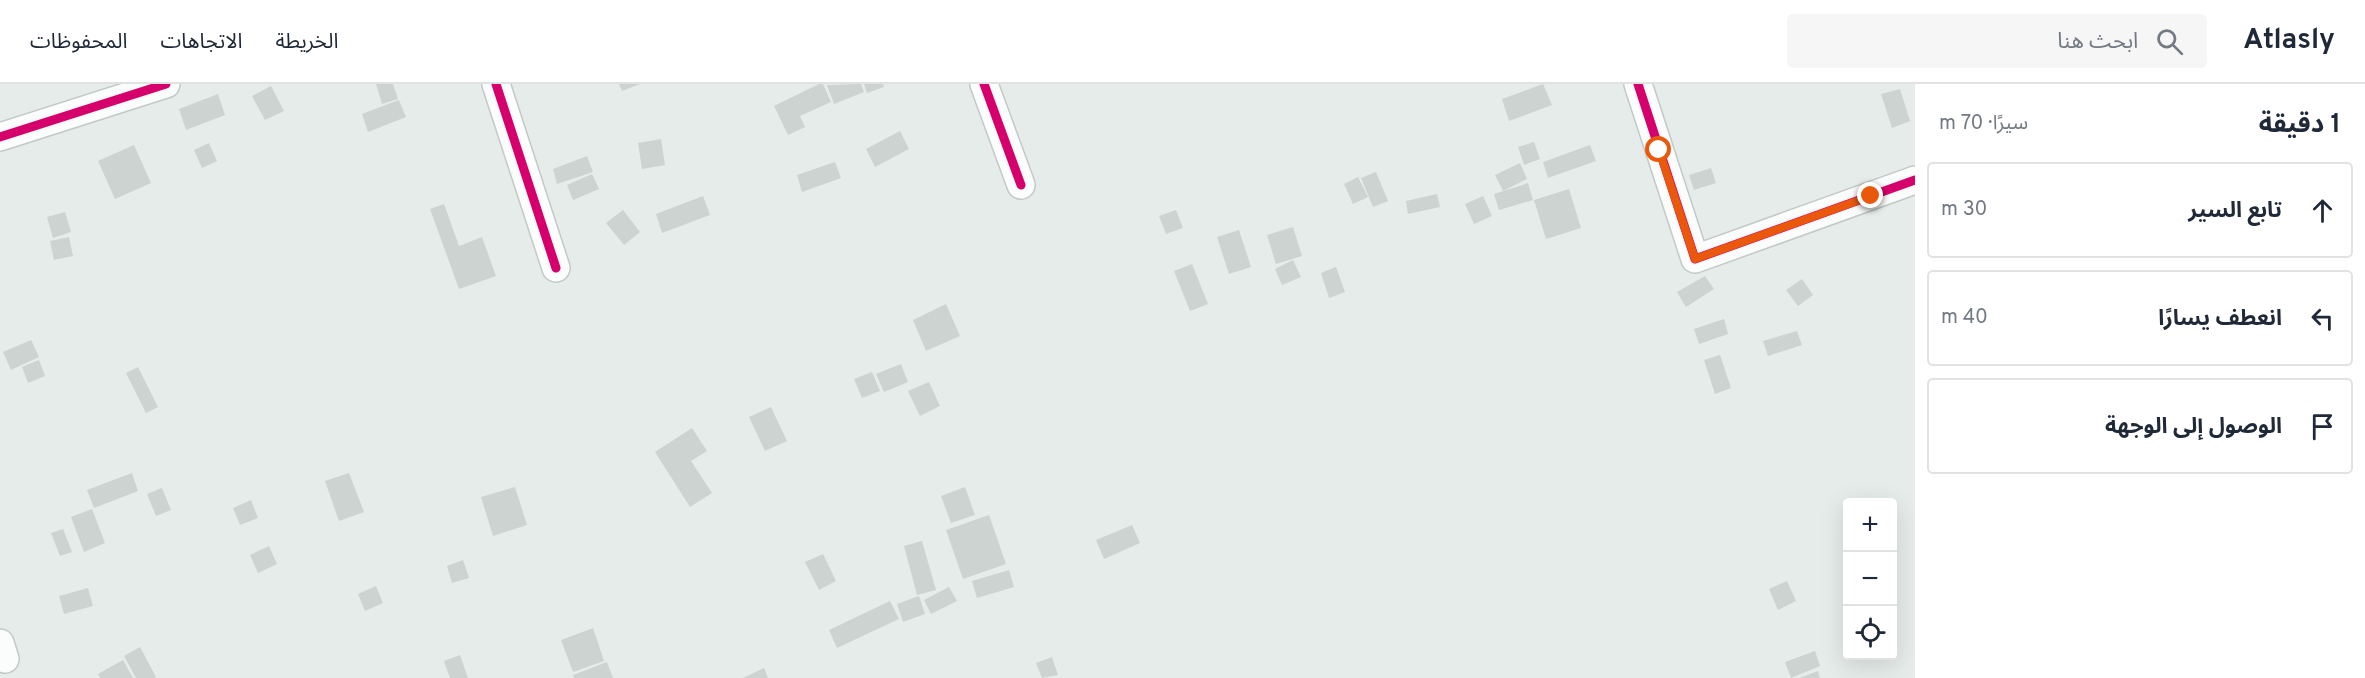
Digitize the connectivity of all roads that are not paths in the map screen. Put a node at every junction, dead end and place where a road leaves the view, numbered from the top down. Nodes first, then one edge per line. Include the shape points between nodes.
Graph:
1 (166, 84) edge
2 (496, 84) edge
3 (984, 84) edge
4 (1638, 84) edge
5 (0, 137) edge
6 (1915, 180) edge
7 (1021, 185) dead end
8 (556, 268) dead end

1 - 5 street
2 - 8 street
3 - 7 street
4 - 6 street via 1695,259

